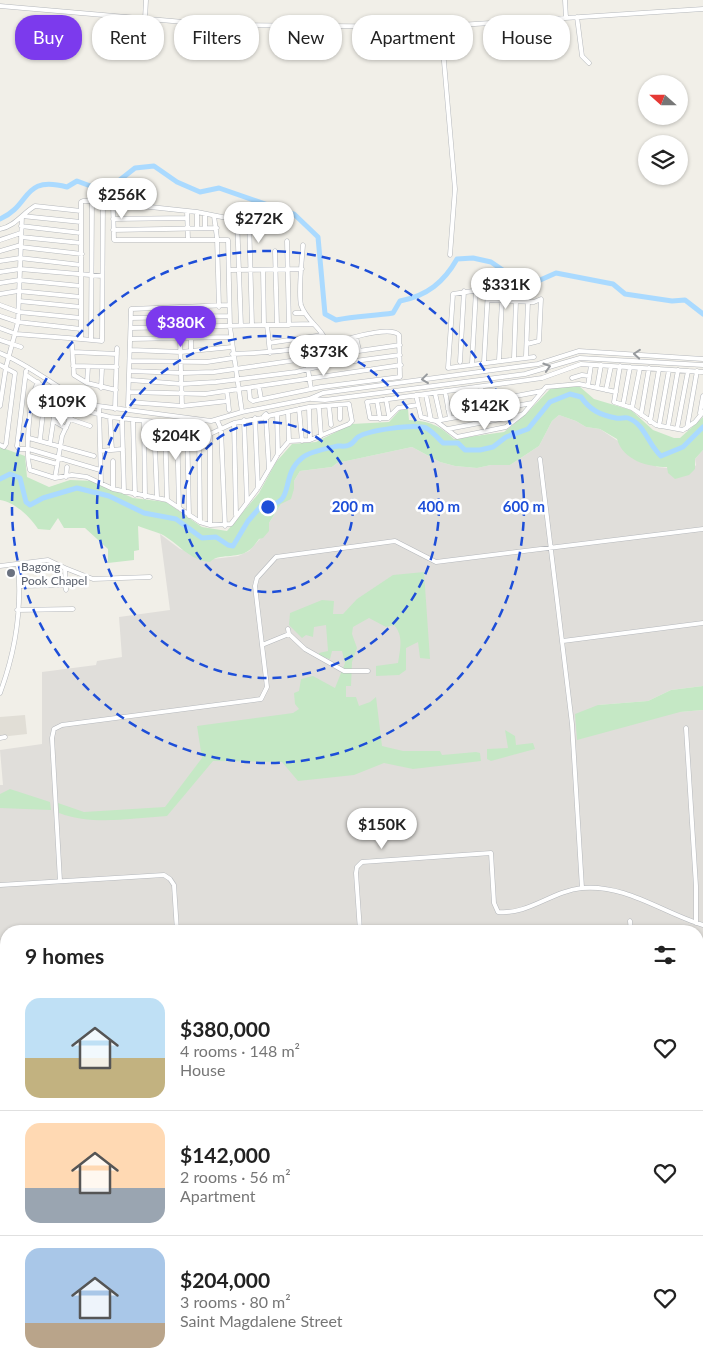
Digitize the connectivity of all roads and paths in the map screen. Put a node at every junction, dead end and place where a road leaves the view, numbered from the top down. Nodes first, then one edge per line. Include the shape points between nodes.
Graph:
1 (146, 0) edge
2 (565, 0) edge
3 (0, 6) edge
4 (703, 9) edge
5 (100, 15) edge
6 (145, 15) edge
7 (566, 15) edge
8 (577, 17) junction
9 (570, 18) edge
10 (164, 21) edge
11 (352, 26) edge
12 (444, 60) edge
13 (589, 63) dead end
14 (92, 201) junction
15 (81, 211) junction
16 (187, 211) junction
17 (197, 212) junction
18 (205, 214) junction
19 (22, 216) junction
20 (214, 216) junction
21 (187, 218) junction
22 (237, 218) junction
23 (113, 219) junction
24 (81, 222) junction
25 (21, 226) junction
26 (197, 228) junction
27 (205, 228) junction
28 (217, 228) junction
29 (0, 229) edge
30 (188, 229) junction
31 (113, 230) junction
32 (81, 233) junction
33 (21, 235) junction
34 (217, 238) junction
35 (188, 239) junction
36 (0, 240) edge
37 (287, 241) dead end
38 (81, 243) junction
39 (303, 245) dead end
40 (21, 246) junction
41 (0, 251) edge
42 (275, 251) dead end
43 (82, 254) junction
44 (450, 255) dead end
45 (20, 258) junction
46 (0, 261) edge
47 (81, 265) junction
48 (20, 269) junction
49 (275, 269) junction
50 (287, 269) junction
51 (302, 269) junction
52 (229, 270) junction
53 (238, 270) junction
54 (251, 270) junction
55 (263, 270) junction
56 (0, 272) edge
57 (81, 275) junction
58 (92, 275) junction
59 (102, 276) junction
60 (19, 280) junction
61 (0, 282) edge
62 (81, 286) junction
63 (476, 290) junction
64 (18, 291) junction
65 (464, 291) junction
66 (0, 294) edge
67 (81, 297) junction
68 (488, 300) junction
69 (502, 300) junction
70 (18, 301) junction
71 (516, 301) junction
72 (528, 301) junction
73 (0, 304) edge
74 (229, 305) junction
75 (219, 307) junction
76 (81, 308) junction
77 (19, 312) junction
78 (294, 313) dead end
79 (305, 313) junction
80 (0, 316) edge
81 (230, 316) junction
82 (81, 318) junction
83 (131, 318) junction
84 (18, 322) junction
85 (314, 324) junction
86 (252, 325) junction
87 (277, 325) junction
88 (289, 325) junction
89 (241, 326) junction
90 (266, 326) junction
91 (230, 327) junction
92 (0, 328) edge
93 (131, 328) junction
94 (81, 329) junction
95 (16, 334) junction
96 (323, 335) junction
97 (230, 337) junction
98 (356, 337) junction
99 (180, 338) junction
100 (191, 338) junction
101 (82, 339) junction
102 (131, 339) junction
103 (0, 340) edge
104 (92, 340) junction
105 (269, 343) junction
106 (12, 344) junction
107 (527, 344) junction
108 (72, 345) dead end
109 (327, 345) junction
110 (400, 345) junction
111 (232, 347) junction
112 (21, 348) dead end
113 (118, 348) dead end
114 (305, 349) junction
115 (131, 350) junction
116 (359, 350) junction
117 (191, 351) junction
118 (72, 352) junction
119 (181, 352) junction
120 (0, 353) edge
121 (270, 353) junction
122 (614, 353) junction
123 (117, 354) junction
124 (400, 355) junction
125 (8, 356) junction
126 (233, 356) junction
127 (526, 356) junction
128 (534, 356) dead end
129 (514, 358) junction
130 (703, 358) edge
131 (307, 359) junction
132 (613, 359) junction
133 (499, 360) junction
134 (130, 361) junction
135 (181, 362) junction
136 (460, 362) dead end
137 (484, 362) junction
138 (472, 363) dead end
139 (703, 364) edge
140 (0, 365) edge
141 (401, 365) junction
142 (591, 365) junction
143 (601, 365) junction
144 (73, 366) junction
145 (612, 366) junction
146 (620, 366) junction
147 (6, 367) junction
148 (88, 367) junction
149 (116, 367) junction
150 (630, 367) junction
151 (102, 368) junction
152 (235, 368) junction
153 (569, 368) junction
154 (640, 368) junction
155 (649, 368) junction
156 (309, 369) junction
157 (500, 369) junction
158 (659, 369) junction
159 (669, 370) junction
160 (678, 370) junction
161 (130, 371) junction
162 (688, 371) junction
163 (697, 371) junction
164 (703, 372) edge
165 (182, 373) junction
166 (2, 375) edge
167 (590, 376) junction
168 (501, 377) junction
169 (542, 378) junction
170 (572, 378) junction
171 (238, 379) junction
172 (310, 379) junction
173 (130, 380) junction
174 (38, 382) junction
175 (87, 383) junction
176 (182, 384) junction
177 (574, 384) junction
178 (1, 386) edge
179 (259, 386) junction
180 (268, 386) junction
181 (481, 386) junction
182 (588, 386) junction
183 (546, 387) junction
184 (101, 388) junction
185 (249, 388) junction
186 (597, 388) junction
187 (238, 389) junction
188 (312, 389) junction
189 (116, 390) junction
190 (606, 390) junction
191 (48, 391) junction
192 (227, 391) junction
193 (446, 391) junction
194 (542, 391) junction
195 (129, 392) junction
196 (616, 392) junction
197 (435, 393) junction
198 (182, 395) junction
199 (416, 395) junction
200 (426, 395) dead end
201 (703, 396) edge
202 (1, 397) edge
203 (270, 398) junction
204 (396, 398) junction
205 (261, 399) junction
206 (308, 399) junction
207 (386, 399) junction
208 (377, 400) junction
209 (228, 402) junction
210 (484, 402) junction
211 (533, 402) junction
212 (44, 403) junction
213 (340, 404) junction
214 (418, 405) junction
215 (623, 405) junction
216 (0, 406) edge
217 (182, 406) junction
218 (330, 406) junction
219 (98, 407) junction
220 (309, 407) junction
221 (75, 408) junction
222 (320, 408) junction
223 (398, 408) junction
224 (632, 408) junction
225 (115, 409) junction
226 (299, 409) junction
227 (448, 409) junction
228 (54, 410) junction
229 (229, 410) dead end
230 (242, 412) junction
231 (288, 412) junction
232 (485, 412) junction
233 (277, 414) junction
234 (702, 414) edge
235 (98, 415) junction
236 (522, 415) junction
237 (641, 415) junction
238 (389, 416) dead end
239 (110, 417) junction
240 (266, 417) junction
241 (255, 418) junction
242 (450, 418) junction
243 (70, 419) junction
244 (122, 419) junction
245 (340, 419) dead end
246 (380, 419) junction
247 (133, 420) junction
248 (218, 420) junction
249 (244, 420) junction
250 (433, 420) junction
251 (441, 420) junction
252 (144, 421) junction
253 (487, 421) junction
254 (54, 422) junction
255 (154, 422) junction
256 (650, 422) junction
257 (165, 423) junction
258 (234, 423) junction
259 (177, 424) junction
260 (187, 425) junction
261 (330, 425) dead end
262 (90, 426) dead end
263 (659, 426) junction
264 (668, 427) junction
265 (66, 428) junction
266 (687, 428) junction
267 (199, 429) junction
268 (221, 429) junction
269 (448, 429) junction
270 (677, 429) junction
271 (210, 434) junction
272 (321, 436) junction
273 (29, 438) junction
274 (40, 439) junction
275 (310, 440) junction
276 (289, 441) junction
277 (302, 441) junction
278 (50, 443) junction
279 (0, 446) edge
280 (60, 446) junction
281 (29, 449) junction
282 (112, 450) junction
283 (122, 450) junction
284 (100, 451) junction
285 (278, 454) junction
286 (29, 456) junction
287 (94, 456) dead end
288 (58, 457) junction
289 (540, 459) dead end
290 (113, 462) dead end
291 (57, 464) junction
292 (67, 467) dead end
293 (77, 468) dead end
294 (269, 469) junction
295 (100, 470) junction
296 (76, 476) junction
297 (66, 477) junction
298 (55, 478) junction
299 (101, 483) junction
300 (258, 488) junction
301 (113, 490) junction
302 (124, 492) junction
303 (135, 495) junction
304 (145, 497) junction
305 (157, 497) junction
306 (167, 500) junction
307 (247, 502) junction
308 (179, 508) junction
309 (190, 516) junction
310 (236, 517) junction
311 (200, 522) junction
312 (210, 525) junction
313 (225, 526) junction
314 (703, 529) edge
315 (551, 548) junction
316 (18, 565) junction
317 (0, 566) edge
318 (65, 568) junction
319 (150, 577) dead end
320 (19, 586) junction
321 (74, 609) dead end
322 (18, 610) junction
323 (703, 623) edge
324 (563, 640) junction
325 (262, 645) junction
326 (368, 671) dead end
327 (0, 693) edge
328 (686, 728) dead end
329 (60, 881) junction
330 (0, 885) edge
331 (582, 888) junction
332 (630, 921) dead end
333 (696, 923) junction
334 (177, 925) edge
335 (360, 925) edge
336 (630, 925) edge
337 (703, 925) edge
338 (0, 1302) edge
339 (0, 1339) edge

1 - 6 street
2 - 7 street
3 - 5 street
4 - 8 street
8 - 9 street
8 - 13 street via 582,56
10 - 11 street via 218,25
12 - 44 street via 455,189
14 - 15 street via 82,201
14 - 58 street
14 - 59 street via 104,201
15 - 19 street via 35,206
15 - 24 street
16 - 17 street
16 - 21 street
16 - 23 street via 113,203
17 - 18 street
17 - 26 street
18 - 20 street
18 - 27 street
19 - 24 street
19 - 25 street
19 - 29 street
20 - 22 street
20 - 28 street
21 - 23 street
21 - 30 street
22 - 53 street
22 - 54 street via 249,218
23 - 31 street
24 - 32 street
25 - 32 street
25 - 33 street
26 - 27 street
26 - 30 street
27 - 28 street
28 - 34 street
30 - 31 street
30 - 35 street
31 - 35 street via 115,240
32 - 38 street
33 - 36 street
33 - 38 street
33 - 40 street
34 - 35 street
34 - 52 street via 228,240
34 - 75 street
37 - 50 street
38 - 43 street
39 - 51 street
40 - 41 street
40 - 43 street
40 - 45 street
42 - 49 street
43 - 47 street
45 - 46 street
45 - 47 street
45 - 48 street
47 - 57 street
48 - 56 street
48 - 57 street
48 - 60 street
49 - 50 street
49 - 55 street
49 - 87 street
50 - 51 street
50 - 88 street
51 - 79 street via 301,304
52 - 53 street
52 - 74 street
53 - 54 street
53 - 89 street
54 - 55 street
54 - 86 street
55 - 90 street
57 - 58 street
57 - 62 street
58 - 59 street
58 - 104 street
59 - 104 street via 103,340
60 - 61 street
60 - 62 street
60 - 64 street
62 - 67 street
63 - 65 street
63 - 68 street via 488,290
63 - 138 street
64 - 66 street
64 - 67 street
64 - 70 street
65 - 136 street
65 - 137 street via 451,296 448,368
67 - 76 street
68 - 69 street
68 - 137 street
69 - 71 street
69 - 133 street
70 - 76 street
70 - 77 street
71 - 72 street
71 - 129 street
72 - 107 street
72 - 107 street via 541,300 538,341
73 - 77 street
74 - 75 street
74 - 81 street
75 - 83 street via 133,308
76 - 82 street
77 - 82 street
77 - 84 street
78 - 79 street
79 - 85 street
80 - 84 street
81 - 83 street
81 - 91 street
82 - 94 street
83 - 93 street
84 - 94 street
84 - 95 street
85 - 88 street
85 - 96 street
86 - 89 street
86 - 90 street
87 - 88 street
87 - 90 street
89 - 91 street
90 - 105 street
91 - 93 street
91 - 97 street
92 - 95 street
93 - 102 street
94 - 101 street
95 - 101 street
95 - 106 street
96 - 105 street
96 - 109 street
97 - 100 street
97 - 111 street
98 - 109 street
98 - 110 street via 396,332
98 - 116 street
99 - 100 street
99 - 102 street
99 - 119 street
100 - 117 street
101 - 104 street
102 - 115 street
103 - 106 street
105 - 121 street
106 - 112 street
106 - 125 street
107 - 127 street
108 - 118 street
109 - 114 street
110 - 116 street
110 - 124 street
111 - 117 street
111 - 126 street
113 - 123 street
114 - 121 street
114 - 131 street
115 - 119 street
115 - 134 street
116 - 131 street
117 - 119 street
118 - 123 street
118 - 144 street
119 - 135 street
120 - 125 street
121 - 126 street
130 -> 122 street
122 - 132 street
122 - 157 street via 579,351 538,364
123 - 149 street
124 - 141 street
124 - 156 street
125 - 147 street
125 - 219 street via 73,397
126 - 135 street via 208,362
126 - 152 street
127 - 128 street
127 - 129 street
129 - 133 street
131 - 152 street
131 - 156 street
132 - 139 street
132 - 145 street
168 -> 132 street via 525,374 580,358
133 - 137 street
133 - 157 street
134 - 135 street
134 - 161 street
135 - 165 street
140 - 147 street
141 - 172 street
141 - 188 street via 399,377
142 - 143 street
142 - 153 street
142 - 167 street
143 - 145 street
143 - 186 street
144 - 148 street
144 - 175 street via 74,375
145 - 146 street
145 - 190 street
146 - 150 street
146 - 196 street
147 - 166 street
147 - 279 street via 15,374 6,444
148 - 151 street
148 - 175 street
149 - 151 street
149 - 189 street
150 - 154 street
150 - 215 street
151 - 184 street
152 - 165 street
152 - 171 street
153 - 169 street
153 - 170 street
154 - 155 street
154 - 224 street
155 - 158 street
155 - 237 street
156 - 171 street
156 - 172 street
157 - 168 street
157 -> 206 street via 323,393
158 - 159 street
158 - 256 street
159 - 160 street
159 - 263 street
160 - 162 street
160 - 264 street
161 - 165 street
161 - 173 street
162 - 163 street
162 - 270 street
163 - 164 street
163 - 266 street
165 - 176 street
166 - 178 street
167 - 170 street
167 - 182 street
168 - 206 street via 325,400
169 - 181 street
169 - 183 street
170 - 177 street
171 - 176 street
171 - 187 street
172 - 180 street
172 - 188 street
173 - 176 street
173 - 195 street
174 - 191 street
174 - 273 street
174 - 281 street via 26,373 17,446
175 - 184 street
176 - 198 street
177 - 182 street
177 - 183 street
178 - 202 street
179 - 180 street
179 - 185 street
179 - 205 street
180 - 203 street
181 - 193 street
181 - 210 street
182 - 186 street
183 - 194 street
184 - 189 street
185 - 187 street
185 - 205 street via 251,401
186 - 190 street
187 - 192 street
187 - 230 street
188 - 203 street
189 - 225 street
190 - 196 street
191 - 212 street
191 - 221 street
192 - 198 street
192 - 209 street
193 - 197 street
193 - 227 street
194 - 210 street
194 - 211 street
195 - 198 street
195 - 217 street via 128,404
196 - 215 street via 614,401
197 - 199 street
197 - 251 street
198 - 217 street
199 - 204 street
199 - 214 street
200 - 250 street
201 - 234 street
202 - 216 street
203 - 205 street
204 - 207 street
204 - 223 street
206 - 230 street
207 - 208 street
207 - 238 street
208 - 246 street
208 - 246 street via 367,402 370,418
209 - 217 street
209 - 229 street
210 - 227 street
210 - 232 street
211 - 232 street
211 - 236 street
212 - 228 street
212 - 274 street
213 - 218 street
213 - 245 street
213 - 272 street via 350,405 351,422
214 - 223 street
214 - 250 street via 421,417
215 - 224 street
218 - 222 street
218 - 261 street
219 - 225 street
219 - 235 street
220 - 222 street
220 - 226 street
220 - 275 street
221 - 235 street
221 - 243 street
222 - 272 street
223 - 246 street via 388,418
224 - 237 street
225 - 248 street
226 - 231 street
226 - 277 street
227 - 242 street
228 - 243 street
228 - 254 street
230 - 248 street
231 - 233 street
231 - 276 street
232 - 242 street
232 - 253 street
233 - 240 street
233 - 285 street
234 - 266 street
235 - 239 street
235 - 284 street
236 - 253 street
236 - 269 street via 506,427 457,437
237 - 256 street
239 - 244 street
239 - 282 street
240 - 241 street
240 - 294 street
241 - 249 street
241 - 300 street
242 - 251 street
243 - 262 street
243 - 265 street
244 - 247 street
244 - 283 street
247 - 252 street
247 - 303 street
248 - 268 street
249 - 258 street
249 - 307 street
250 - 251 street
250 - 269 street
252 - 255 street
252 - 304 street
253 - 269 street
254 - 265 street
254 - 278 street
255 - 257 street
255 - 305 street
256 - 263 street
257 - 259 street
257 - 306 street
258 - 268 street
258 - 310 street
259 - 260 street
259 - 308 street
260 - 267 street
260 - 309 street
263 - 264 street
264 - 270 street
265 - 280 street
266 - 270 street
267 - 271 street
267 - 311 street
268 - 271 street
268 - 313 street
271 - 312 street
272 - 275 street
273 - 274 street
273 - 281 street
274 - 278 street
275 - 277 street
276 - 277 street
276 - 285 street
278 - 280 street
280 - 287 street
280 - 288 street
281 - 286 street
281 - 288 street
282 - 283 street
282 - 284 street
283 - 302 street
284 - 295 street
285 - 294 street
286 - 291 street
286 - 298 street via 30,470
288 - 291 street
288 - 295 street
289 - 315 street
290 - 301 street
291 - 298 street
292 - 297 street
293 - 296 street
294 - 300 street
295 - 299 street
296 - 297 street
296 - 299 street
297 - 298 street
299 - 301 street
300 - 307 street
301 - 302 street
302 - 303 street
303 - 304 street
304 - 305 street
305 - 306 street
306 - 308 street
307 - 310 street
308 - 309 street
309 - 311 street
310 - 313 street
311 - 312 street
312 - 313 street
314 - 315 street
315 - 324 street
315 - 325 street via 436,562 395,541 278,556 255,584
316 - 317 street
316 - 318 street via 25,561 48,560
316 - 320 street
318 - 319 street via 93,578
318 - 320 street via 66,587
320 - 322 street
321 - 322 street
322 - 327 street via 14,644
323 - 324 street
324 - 331 street
325 - 326 street via 288,631 309,652 344,672
325 - 329 street via 267,687 259,700 62,724 55,728 52,738
328 - 333 street
329 - 330 street
329 - 334 street via 166,876 174,885
331 - 333 street via 622,892
331 - 335 street via 556,894 520,910 498,912 494,903 491,853 364,861 356,870
332 - 336 street
333 - 337 street
338 - 339 street

